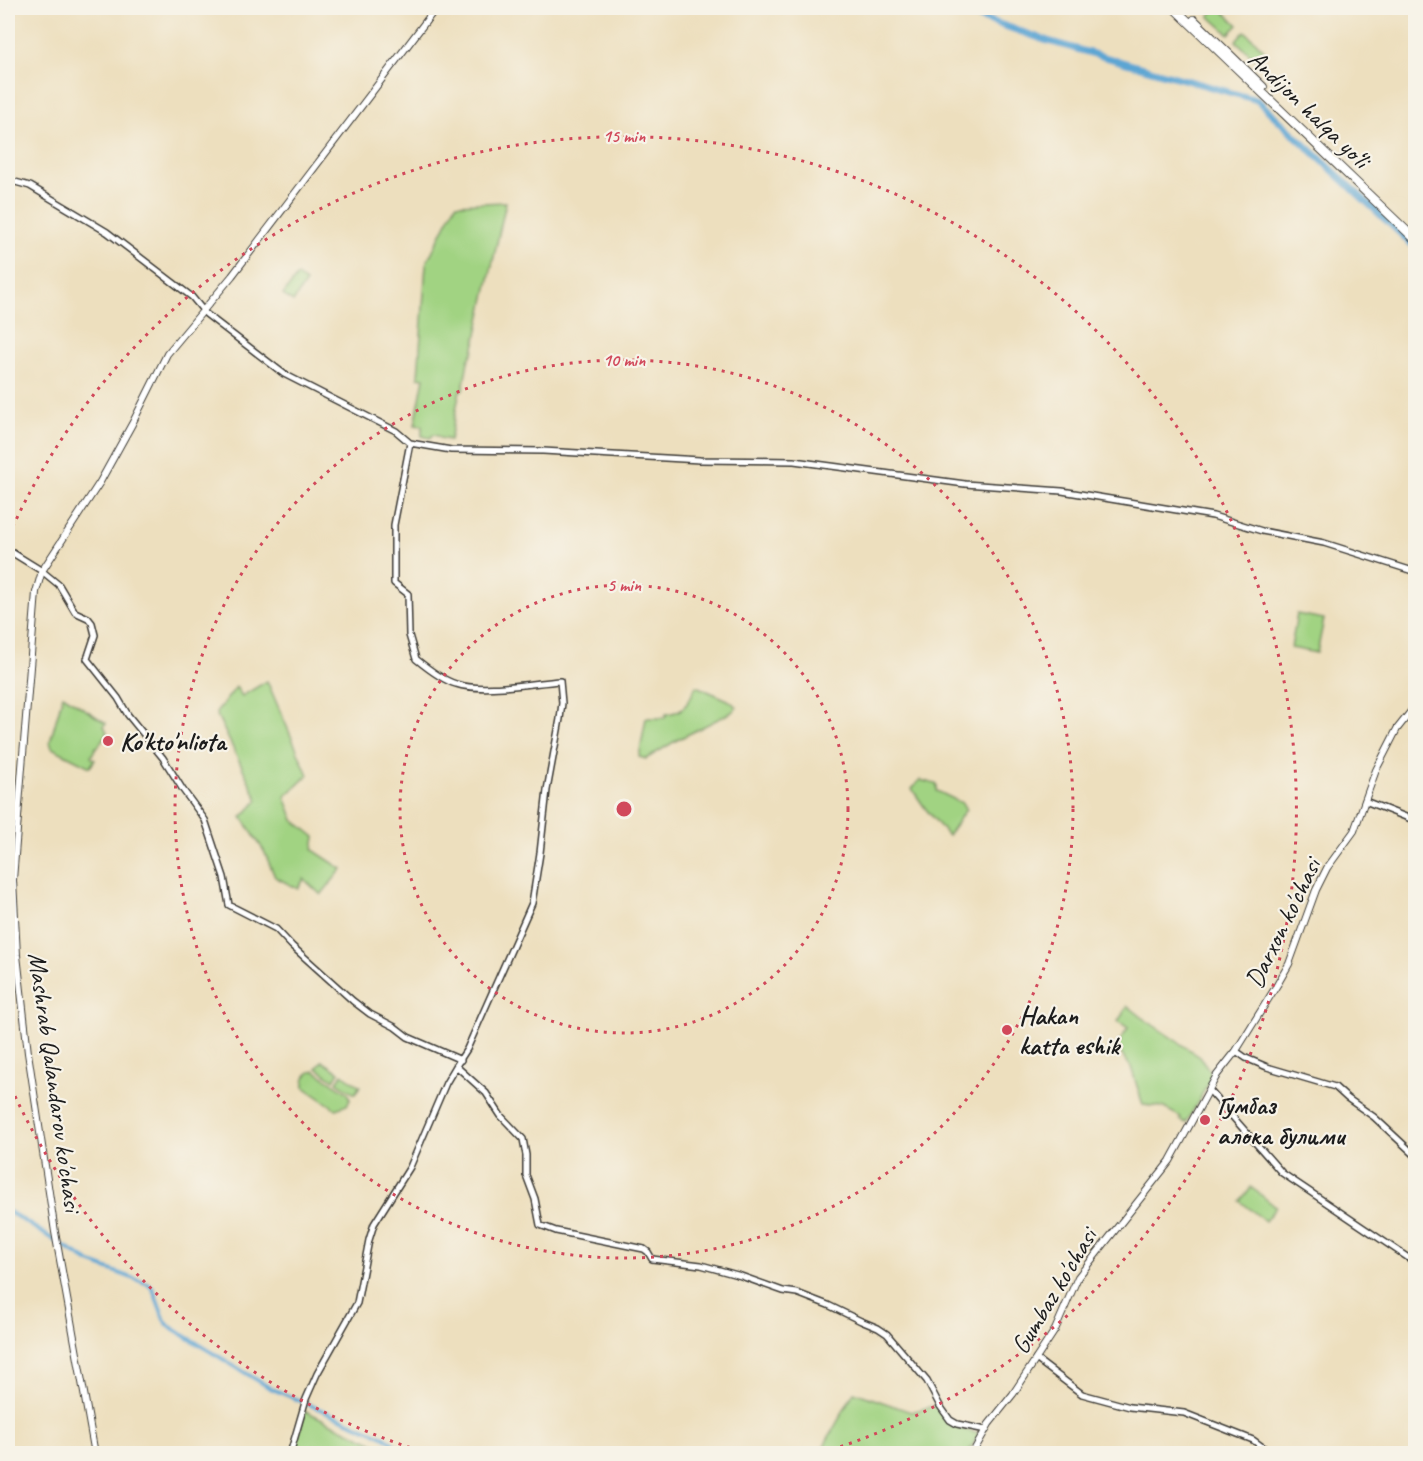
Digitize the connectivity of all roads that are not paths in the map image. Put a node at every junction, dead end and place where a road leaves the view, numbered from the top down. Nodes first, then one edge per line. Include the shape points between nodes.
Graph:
1 (436, 8) edge
2 (1174, 8) edge
3 (1181, 8) edge
4 (8, 180) edge
5 (1416, 233) edge
6 (1416, 240) edge
7 (202, 309) junction
8 (410, 443) junction
9 (8, 550) edge
10 (42, 571) junction
11 (1416, 572) edge
12 (1416, 705) edge
13 (1365, 801) junction
14 (1416, 821) edge
15 (1236, 1051) junction
16 (460, 1060) junction
17 (456, 1066) junction
18 (1210, 1091) junction
19 (1416, 1156) edge
20 (1416, 1263) edge
21 (1036, 1359) junction
22 (986, 1430) junction
23 (95, 1454) edge
24 (290, 1454) edge
25 (972, 1454) edge
26 (1272, 1454) edge

1 - 7 main road, Mashrab Qalandarov ko'chasi via 232,276
2 - 6 highway, Andijon halqa yo‘li
3 - 5 highway, Andijon halqa yo‘li
4 - 7 street via 30,186 107,232 192,297
7 - 8 street via 284,374 396,431
7 - 10 main road, Mashrab Qalandarov ko'chasi via 167,354 105,472
8 - 11 street via 451,450 794,461 965,484 1062,491 1213,516 1324,543
8 - 16 street via 394,525 394,583 408,594 409,635 416,658 454,684 467,687 560,681 560,719 532,903
9 - 10 street
10 - 16 street via 59,585 75,612 92,623 95,635 87,658 205,820 230,905 276,929 370,1014 408,1037
10 - 23 main road, Mashrab Qalandarov ko'chasi via 36,592 13,880 22,1008 56,1235
12 - 13 main road, Darxon ko'chasi via 1396,729
13 - 14 street
13 - 15 main road, Darxon ko'chasi via 1354,831 1316,890 1289,964
15 - 18 main road, Darxon ko'chasi
15 - 19 street via 1267,1067 1335,1087
16 - 17 street
17 - 22 street via 486,1093 523,1139 525,1175 540,1225 644,1249 652,1259 701,1265 828,1305 887,1334 927,1381 951,1420
17 - 24 street via 410,1167 374,1224 357,1303 317,1374
18 - 20 street via 1282,1173
18 - 21 main road, Gumbaz ko'chasi via 1170,1161 1078,1277 1055,1330
21 - 22 main road, Gumbaz ko'chasi
21 - 26 street via 1082,1394 1130,1407 1184,1413 1252,1440
22 - 25 main road, Gumbaz ko'chasi

